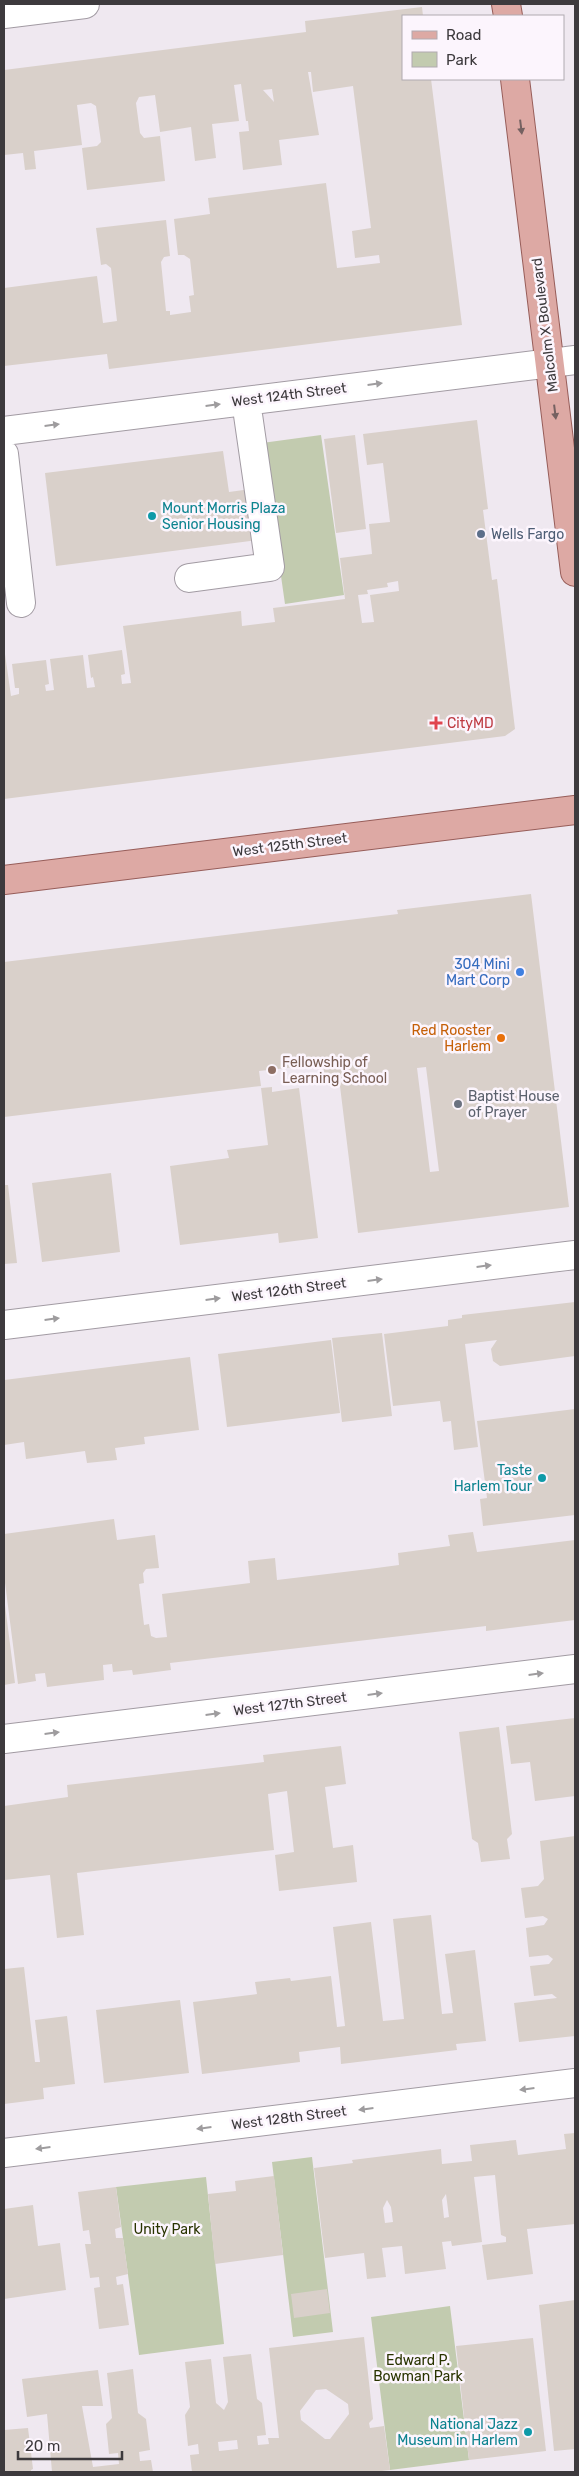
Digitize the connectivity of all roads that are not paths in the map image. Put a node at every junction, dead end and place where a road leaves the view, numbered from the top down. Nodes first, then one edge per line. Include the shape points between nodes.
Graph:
1 (85, 4) edge
2 (4, 14) edge
3 (515, 80) edge
4 (562, 362) edge
5 (246, 400) junction
6 (4, 430) edge
7 (4, 454) edge
8 (575, 572) edge
9 (189, 578) dead end
10 (21, 603) dead end
11 (575, 810) edge
12 (4, 880) edge
13 (575, 1255) edge
14 (4, 1325) edge
15 (575, 1669) edge
16 (4, 1739) edge
17 (575, 2083) edge
18 (4, 2153) edge

1 - 2 street
3 -> 4 main road, Malcolm X Boulevard
5 -> 4 street, West 124th Street
4 -> 8 main road, Malcolm X Boulevard
6 -> 5 street, West 124th Street
5 - 9 street via 270,567
7 - 10 street
11 - 12 main road, West 125th Street
14 -> 13 street, West 126th Street
16 -> 15 street, West 127th Street
17 -> 18 street, West 128th Street

